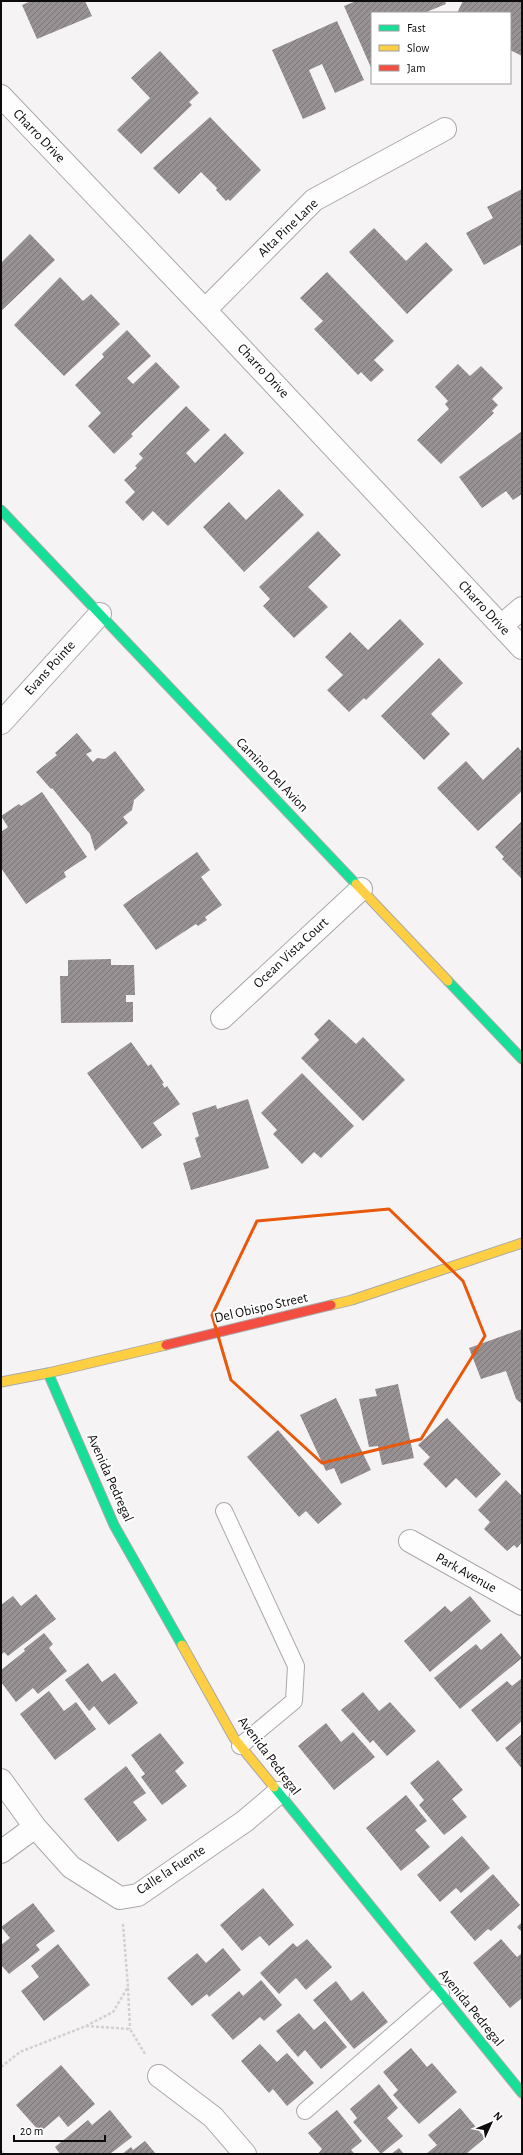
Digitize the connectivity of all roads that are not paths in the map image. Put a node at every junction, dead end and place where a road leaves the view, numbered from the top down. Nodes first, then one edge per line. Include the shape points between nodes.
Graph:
1 (1, 96) edge
2 (445, 129) dead end
3 (206, 310) junction
4 (1, 510) edge
5 (522, 608) edge
6 (100, 614) junction
7 (501, 626) junction
8 (522, 648) edge
9 (1, 722) edge
10 (361, 889) junction
11 (222, 1018) dead end
12 (522, 1059) edge
13 (522, 1242) edge
14 (48, 1373) junction
15 (1, 1382) edge
16 (224, 1511) dead end
17 (410, 1541) dead end
18 (522, 1604) edge
19 (240, 1746) junction
20 (1, 1780) edge
21 (278, 1793) junction
22 (35, 1826) junction
23 (1, 1852) edge
24 (441, 1993) junction
25 (159, 2076) road end
26 (522, 2093) edge
27 (305, 2111) dead end
28 (245, 2154) edge

1 - 3 street, Charro Drive
2 - 3 street, Alta Pine Lane via 314,200
3 - 7 street, Charro Drive
4 - 6 main road, Camino Del Avion
5 - 7 street
6 - 9 street, Evans Pointe
6 - 10 main road, Camino Del Avion
7 - 8 street, Charro Drive
10 - 11 street, Ocean Vista Court
10 - 12 main road, Camino Del Avion
13 - 14 main road, Del Obispo Street via 352,1300
14 - 15 main road, Del Obispo Street
14 - 19 main road, Avenida Pedregal via 114,1525
16 - 19 lane via 296,1666 294,1701
17 - 18 street, Park Avenue
19 - 21 main road, Avenida Pedregal
20 - 22 street, Calle la Fuente
21 - 22 street, Calle la Fuente via 245,1821 138,1895 120,1898 71,1867
21 - 24 main road, Avenida Pedregal
22 - 23 street
24 - 26 main road, Avenida Pedregal
24 - 27 lane
25 - 28 street via 213,2117

